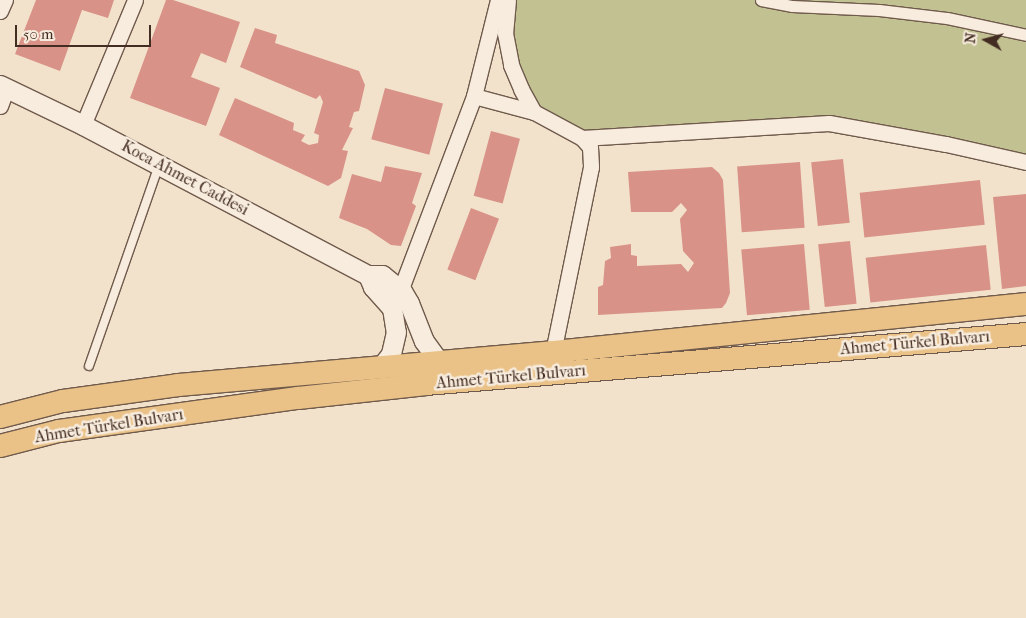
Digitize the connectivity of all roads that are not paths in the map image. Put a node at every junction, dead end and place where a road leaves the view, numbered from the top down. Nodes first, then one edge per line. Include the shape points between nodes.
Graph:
1 (5, 0) edge
2 (135, 0) edge
3 (498, 0) edge
4 (508, 0) edge
5 (761, 0) edge
6 (864, 5) edge
7 (0, 11) edge
8 (1026, 35) edge
9 (3, 86) edge
10 (474, 96) junction
11 (0, 106) edge
12 (534, 112) junction
13 (83, 125) junction
14 (582, 138) junction
15 (1026, 162) edge
16 (159, 165) junction
17 (368, 275) junction
18 (402, 291) junction
19 (1026, 304) edge
20 (392, 308) junction
21 (1026, 334) edge
22 (553, 352) junction
23 (439, 362) junction
24 (89, 366) dead end
25 (380, 368) junction
26 (0, 417) edge
27 (0, 446) edge

1 - 7 street
2 - 13 street
3 - 10 street
4 - 12 street via 506,33 511,65
5 - 6 street via 792,6
6 - 8 street
9 - 11 street
9 - 13 street, Koca Ahmet Caddesi
10 - 12 street
10 - 18 street
12 - 14 street
13 - 16 street, Koca Ahmet Caddesi
14 - 15 street via 829,123
14 - 22 street via 590,146 592,167
16 - 17 street, Koca Ahmet Caddesi
16 - 24 lane
17 - 18 street, Koca Ahmet Caddesi via 382,275
17 - 20 street via 373,287
18 - 20 street
18 - 23 street via 424,341
19 - 22 main road, Ahmet Türkel Bulvarı
20 - 25 street via 396,332 391,354
21 - 27 main road, Ahmet Türkel Bulvarı via 426,384 59,431
22 - 23 main road, Ahmet Türkel Bulvarı
23 - 25 main road, Ahmet Türkel Bulvarı
25 - 26 main road, Ahmet Türkel Bulvarı via 178,385 63,401

